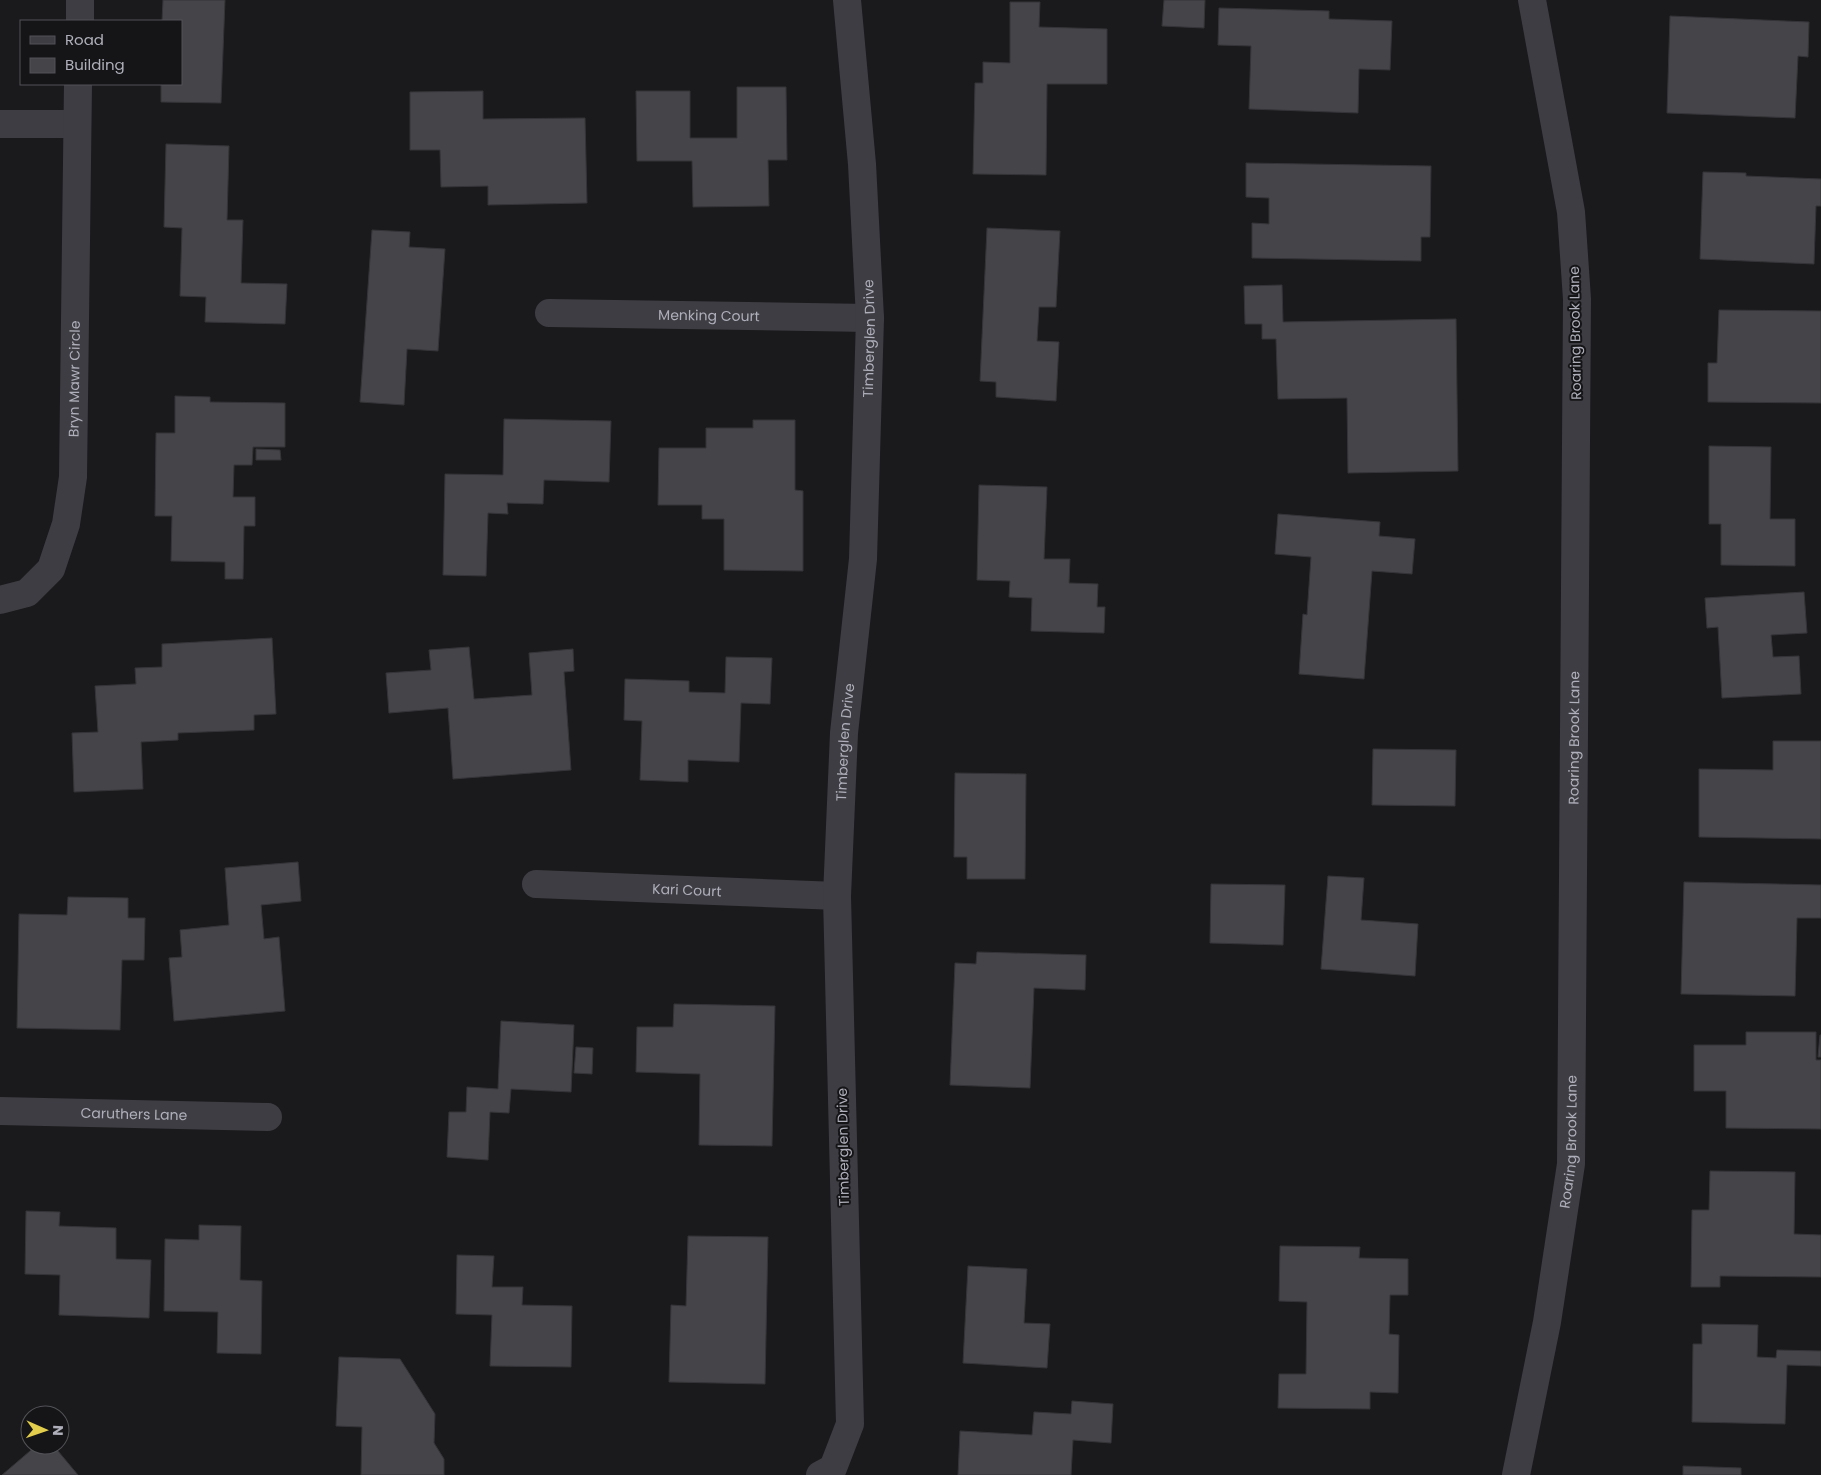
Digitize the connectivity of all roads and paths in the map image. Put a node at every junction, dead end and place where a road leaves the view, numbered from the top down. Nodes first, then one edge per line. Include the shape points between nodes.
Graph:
1 (80, 0) edge
2 (847, 0) edge
3 (1532, 0) edge
4 (80, 20) edge
5 (78, 85) edge
6 (0, 124) edge
7 (76, 124) junction
8 (549, 313) dead end
9 (870, 318) junction
10 (0, 600) edge
11 (536, 884) dead end
12 (837, 896) junction
13 (0, 1111) edge
14 (268, 1117) dead end
15 (820, 1475) edge
16 (1516, 1475) edge

1 - 4 street
2 - 9 street, Timberglen Drive via 862,164
3 - 16 street, Roaring Brook Lane via 1570,212 1577,299 1571,1164 1547,1322
5 - 7 street, Bryn Mawr Circle
6 - 7 street
7 - 10 street, Bryn Mawr Circle via 73,477 66,524 51,569 27,593
8 - 9 street, Menking Court
9 - 12 street, Timberglen Drive via 863,559 844,734
11 - 12 street, Kari Court
12 - 15 street, Timberglen Drive via 850,1424 833,1468
13 - 14 street, Caruthers Lane

